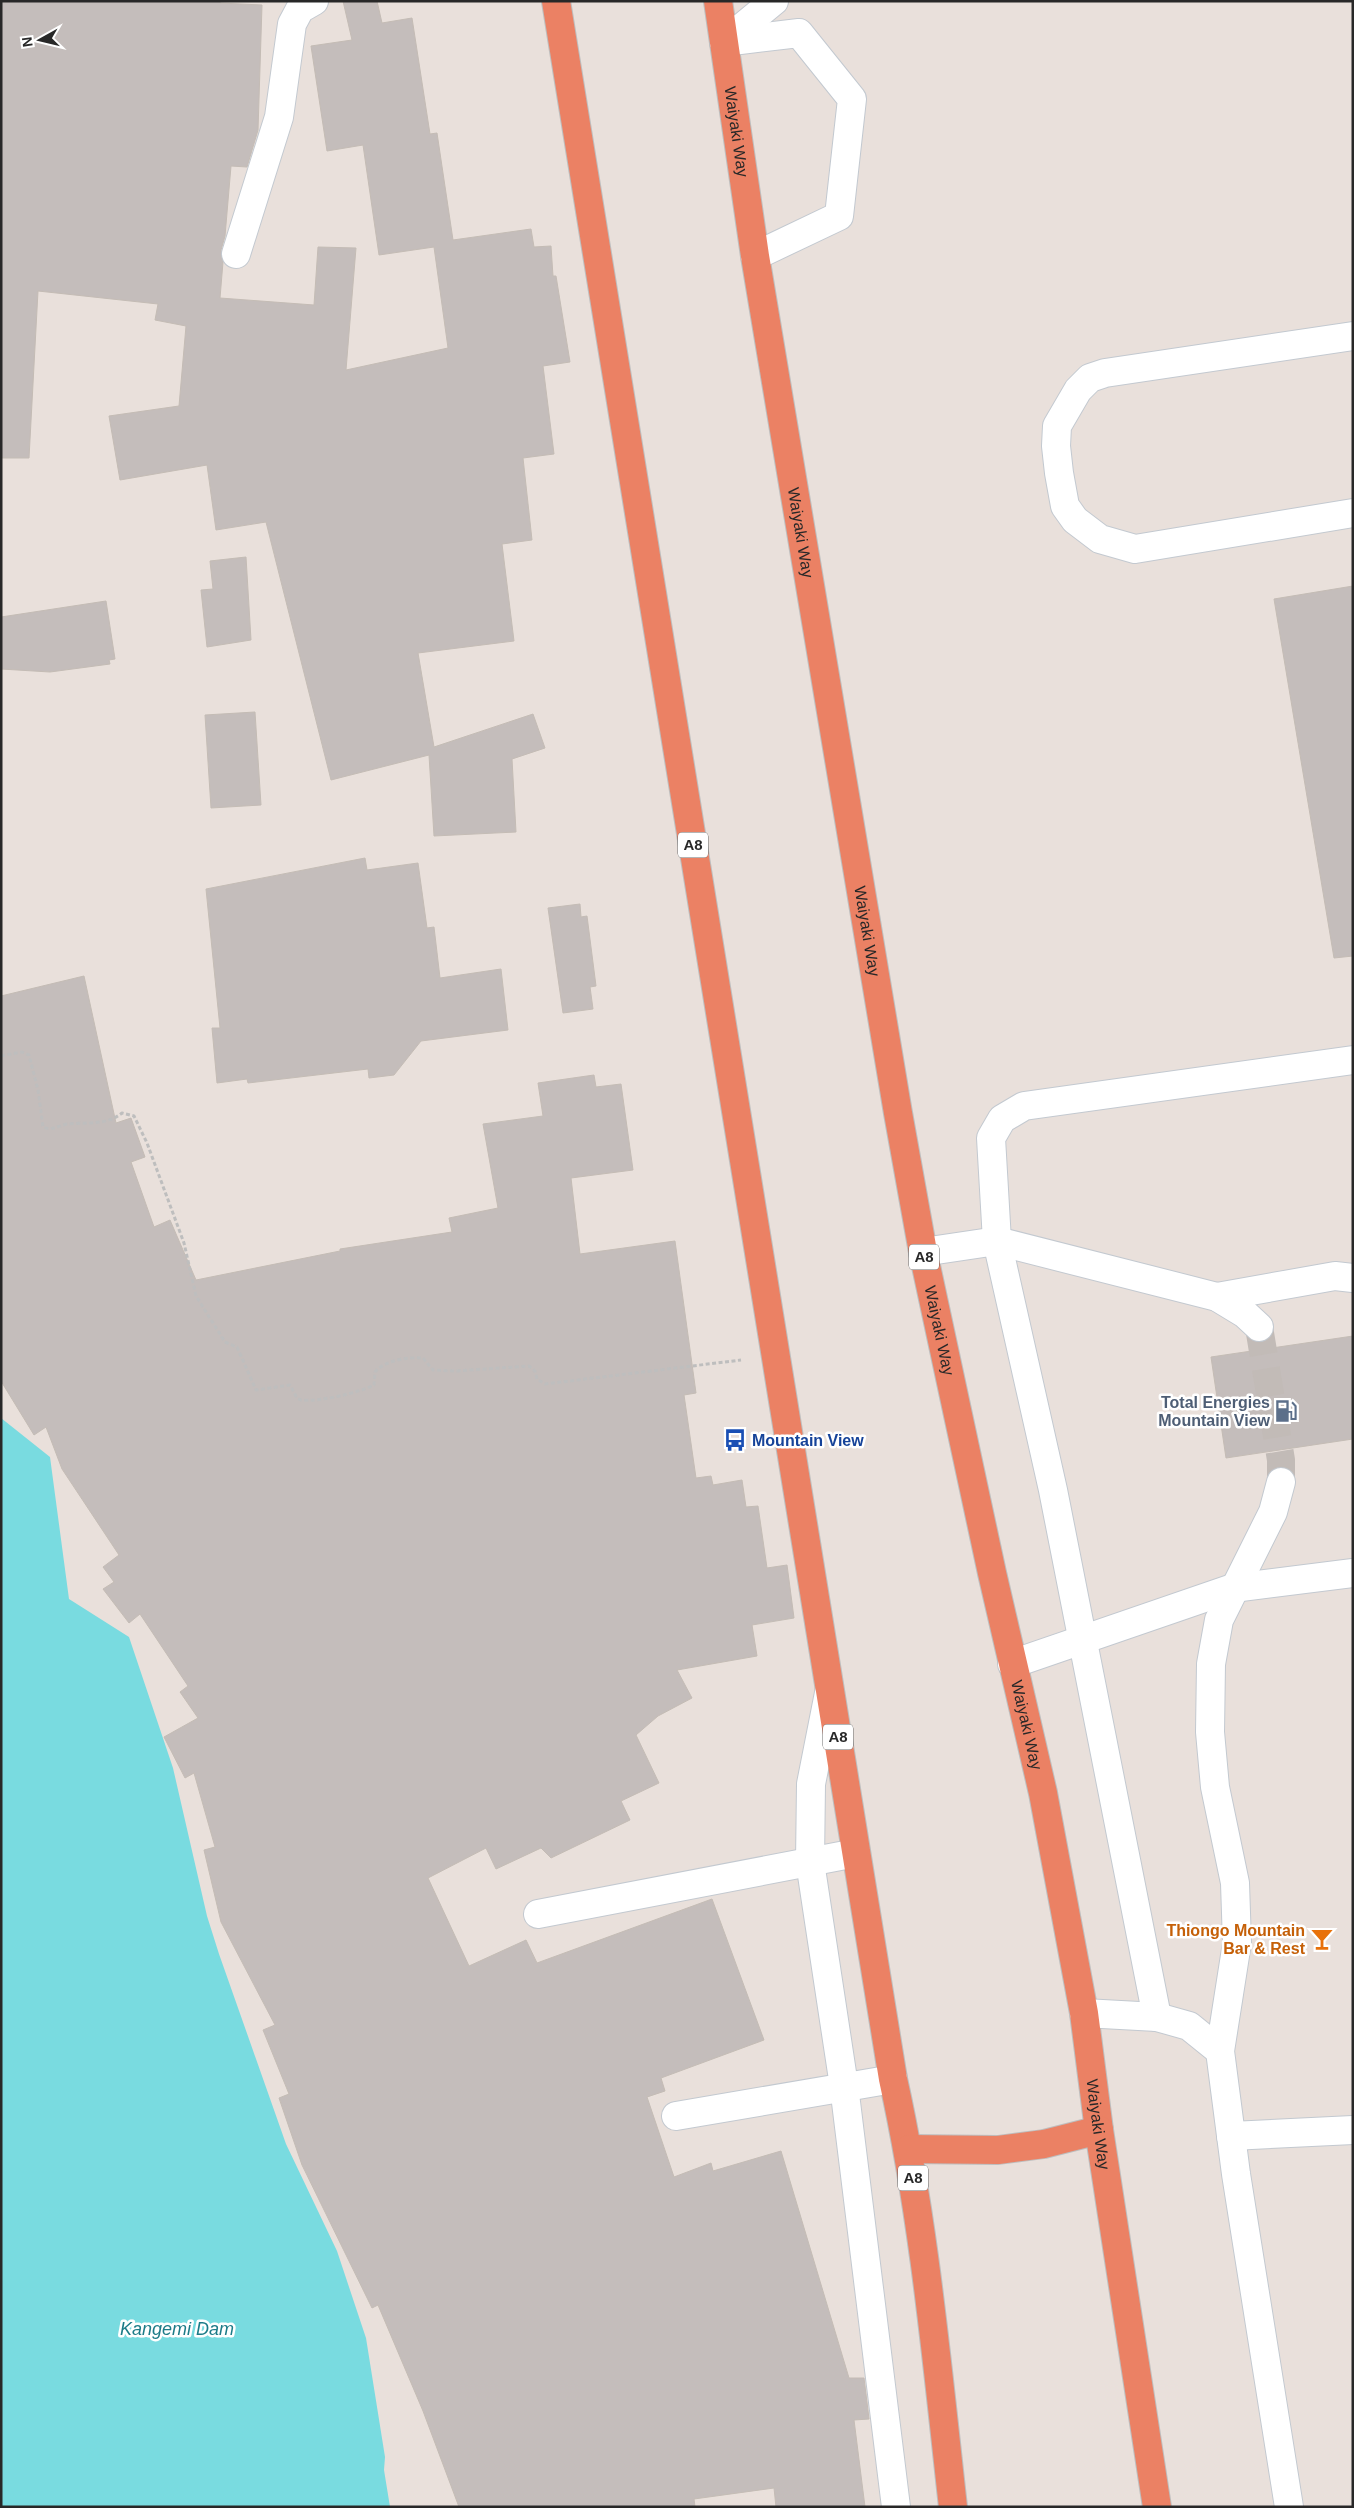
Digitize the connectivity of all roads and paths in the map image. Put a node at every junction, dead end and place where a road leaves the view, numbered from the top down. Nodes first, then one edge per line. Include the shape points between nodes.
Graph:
1 (314, 1) edge
2 (556, 1) edge
3 (718, 1) edge
4 (774, 1) edge
5 (724, 42) junction
6 (236, 254) dead end
7 (755, 256) junction
8 (1353, 336) edge
9 (1353, 513) edge
10 (1, 1056) edge
11 (1353, 1060) edge
12 (997, 1241) junction
13 (923, 1252) junction
14 (1353, 1278) edge
15 (1216, 1297) junction
16 (1259, 1327) tunnel mouth
17 (776, 1354) junction
18 (1282, 1482) tunnel mouth
19 (1353, 1573) edge
20 (1233, 1588) junction
21 (1082, 1640) junction
22 (1012, 1664) junction
23 (830, 1689) junction
24 (856, 1852) junction
25 (810, 1862) junction
26 (538, 1914) dead end
27 (1084, 2012) junction
28 (1157, 2017) junction
29 (1220, 2051) junction
30 (893, 2079) junction
31 (844, 2086) junction
32 (676, 2116) dead end
33 (1099, 2130) junction
34 (1353, 2130) edge
35 (1231, 2136) junction
36 (909, 2149) junction
37 (896, 2507) edge
38 (953, 2507) edge
39 (1157, 2507) edge
40 (1289, 2507) edge

1 - 6 street via 300,9 292,24 279,117
2 - 17 highway, A8
3 - 5 highway, Waiyaki Way / A8
4 - 5 street
5 - 7 highway, Waiyaki Way / A8
5 - 7 street via 799,33 852,99 839,216
7 - 13 highway, Waiyaki Way / A8
8 - 9 street via 1105,373 1090,378 1078,390 1057,426 1056,446 1065,506 1076,520 1100,539 1135,549
10 - 17 path via 22,1052 29,1056 46,1129 94,1123 122,1113 134,1116 184,1243 196,1296 225,1342 237,1347 256,1390 290,1385 301,1400 336,1396 364,1390 374,1384 379,1367 413,1358 423,1358 434,1370 529,1366 537,1379 545,1384 719,1364
11 - 12 street via 1024,1106 1002,1118 991,1138
12 - 13 street
12 - 15 street
12 - 21 street via 1053,1490
13 - 22 highway, Waiyaki Way / A8
14 - 15 street via 1336,1276
15 - 16 street via 1245,1314
17 - 23 highway, A8
18 - 20 street via 1273,1512
19 - 20 street
20 - 21 street
20 - 29 street via 1219,1620 1211,1664 1210,1732 1215,1787 1235,1883 1237,1943
21 - 22 street
21 - 28 street
22 - 27 highway, Waiyaki Way / A8 via 1043,1794
23 - 24 highway, A8
23 - 25 street via 811,1784
24 - 25 street
24 - 30 highway, A8
25 - 26 street
25 - 31 street
27 - 28 street
27 - 33 highway, Waiyaki Way / A8
28 - 29 street via 1189,2026
29 - 35 street
30 - 31 street
30 - 36 highway, A8
31 - 32 street
31 - 37 street
33 - 36 highway via 1044,2144 998,2150
33 - 39 highway, Waiyaki Way / A8
34 - 35 street
35 - 40 street
36 - 38 highway, A8

